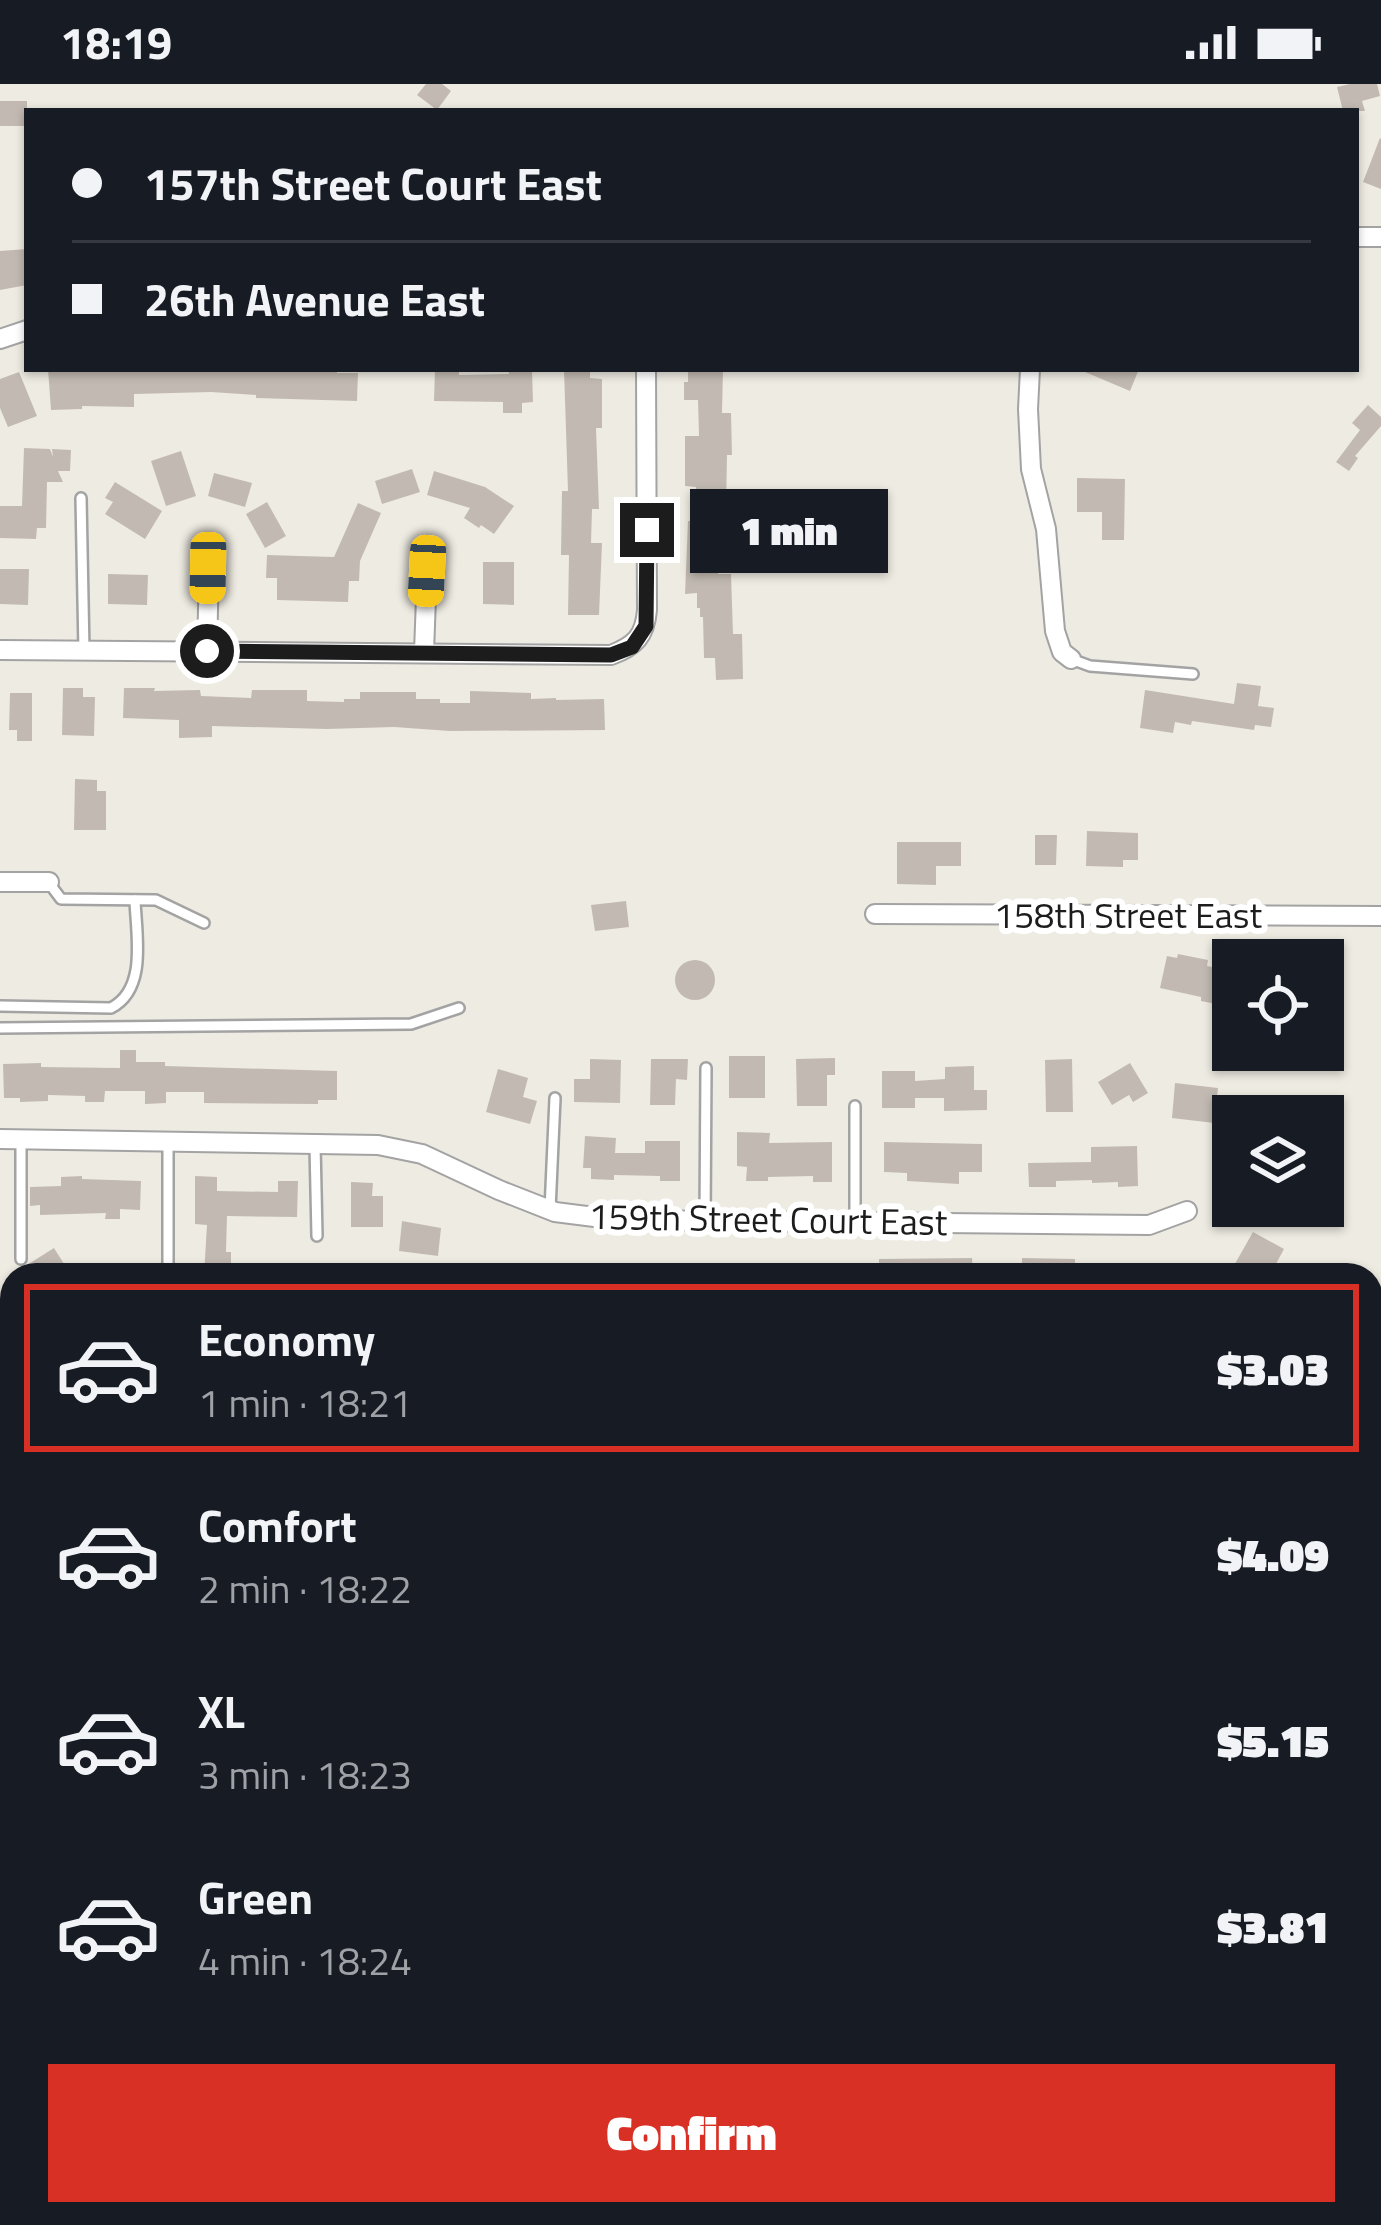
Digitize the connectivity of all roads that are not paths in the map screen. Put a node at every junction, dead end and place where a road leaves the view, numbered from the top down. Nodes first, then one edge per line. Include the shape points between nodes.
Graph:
1 (646, 372) edge
2 (1030, 372) edge
3 (81, 498) dead end
4 (208, 568) dead end
5 (427, 571) dead end
6 (0, 650) edge
7 (84, 651) junction
8 (207, 651) junction
9 (424, 652) junction
10 (1070, 658) joint
11 (1193, 674) dead end
12 (0, 882) edge
13 (49, 882) joint
14 (135, 900) junction
15 (875, 914) dead end
16 (1381, 916) edge
17 (204, 923) dead end
18 (0, 1006) edge
19 (459, 1008) dead end
20 (0, 1028) edge
21 (706, 1068) dead end
22 (555, 1098) dead end
23 (855, 1106) dead end
24 (0, 1139) edge
25 (21, 1140) junction
26 (168, 1142) junction
27 (315, 1143) junction
28 (550, 1210) junction
29 (1187, 1211) dead end
30 (705, 1221) junction
31 (855, 1222) junction
32 (317, 1236) dead end
33 (21, 1259) dead end
34 (168, 1263) edge

1 - 9 street via 647,610 637,641 611,655
2 - 10 street via 1031,469 1046,530 1054,631
3 - 7 lane
4 - 8 street
5 - 9 street
6 - 7 street
7 - 8 street
8 - 9 street
10 - 11 lane
12 - 13 street
13 - 14 lane via 61,899
14 - 17 lane via 156,900
14 - 18 lane via 137,966 121,1002
15 - 16 street, 158th Street East
19 - 20 lane via 411,1024
21 - 30 lane
22 - 28 lane
23 - 31 lane
24 - 25 street, 159th Street Court East
25 - 26 street, 159th Street Court East
25 - 33 lane
26 - 27 street, 159th Street Court East
26 - 34 lane
27 - 28 street, 159th Street Court East via 422,1154
27 - 32 lane
28 - 30 street, 159th Street Court East
29 - 31 street, 159th Street Court East via 1149,1225
30 - 31 street, 159th Street Court East

